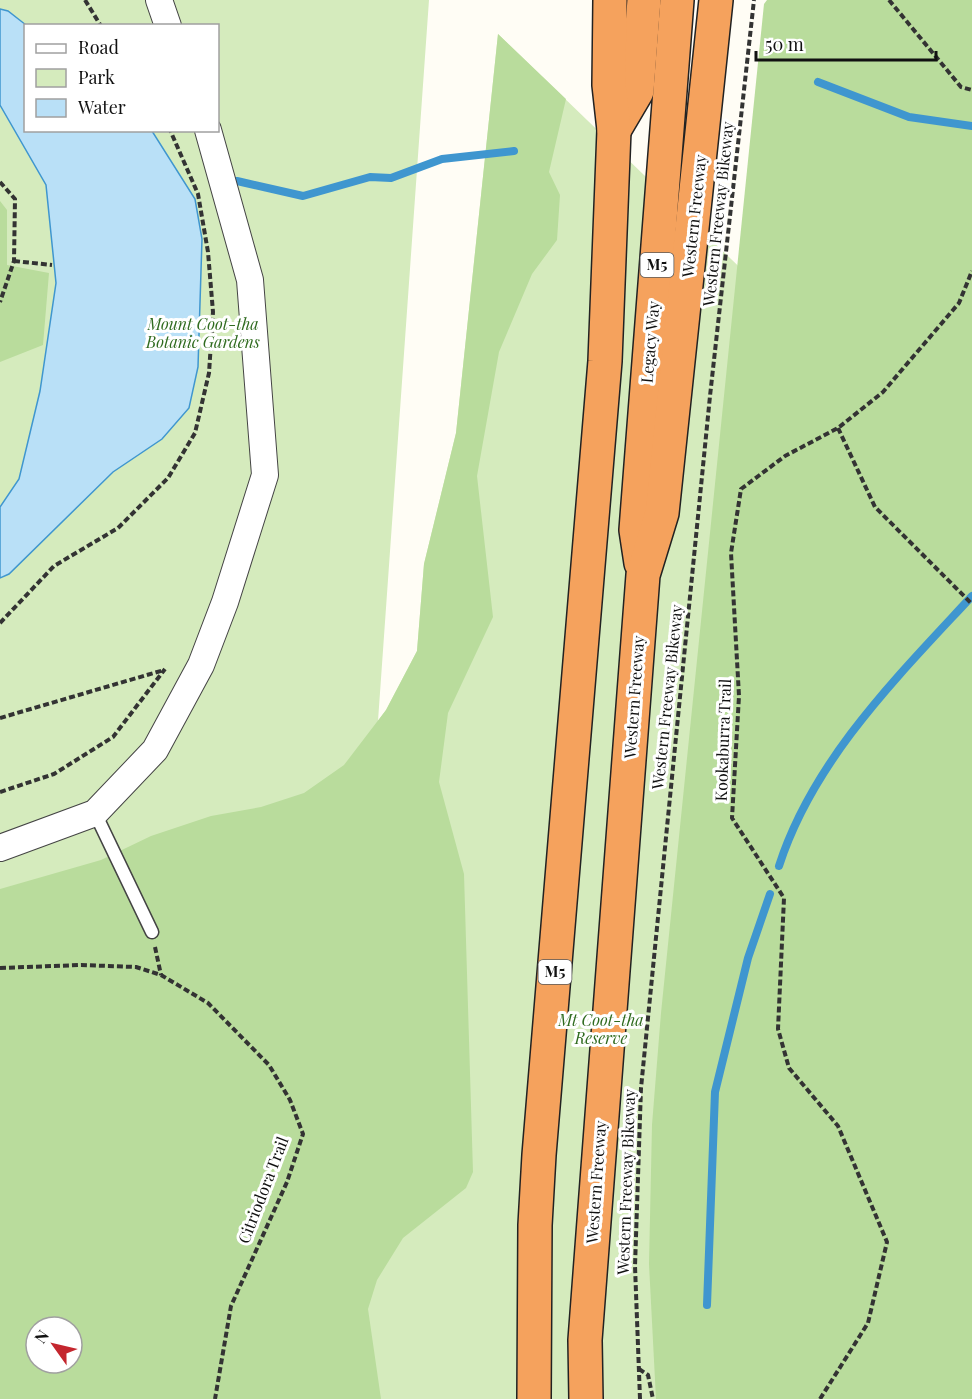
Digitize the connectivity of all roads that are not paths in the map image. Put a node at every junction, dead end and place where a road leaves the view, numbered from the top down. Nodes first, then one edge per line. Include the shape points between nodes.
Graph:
1 (159, 0) edge
2 (610, 0) edge
3 (644, 0) edge
4 (677, 0) edge
5 (716, 0) edge
6 (167, 24) edge
7 (614, 130) junction
8 (209, 132) edge
9 (643, 575) junction
10 (95, 813) junction
11 (0, 848) edge
12 (152, 932) road end
13 (534, 1399) edge
14 (586, 1399) edge

1 - 6 street
2 - 7 highway, M5 via 609,85
3 - 7 highway, M5 via 637,91
4 - 9 highway, Legacy Way / M5 via 636,530
5 - 9 highway, Western Freeway / M5 via 662,513
7 - 13 highway, M5 via 605,361 539,1155
8 - 10 street via 250,279 265,475 201,665 155,750
9 - 14 highway, Western Freeway / M5 via 585,1329
10 - 11 street
10 - 12 lane

